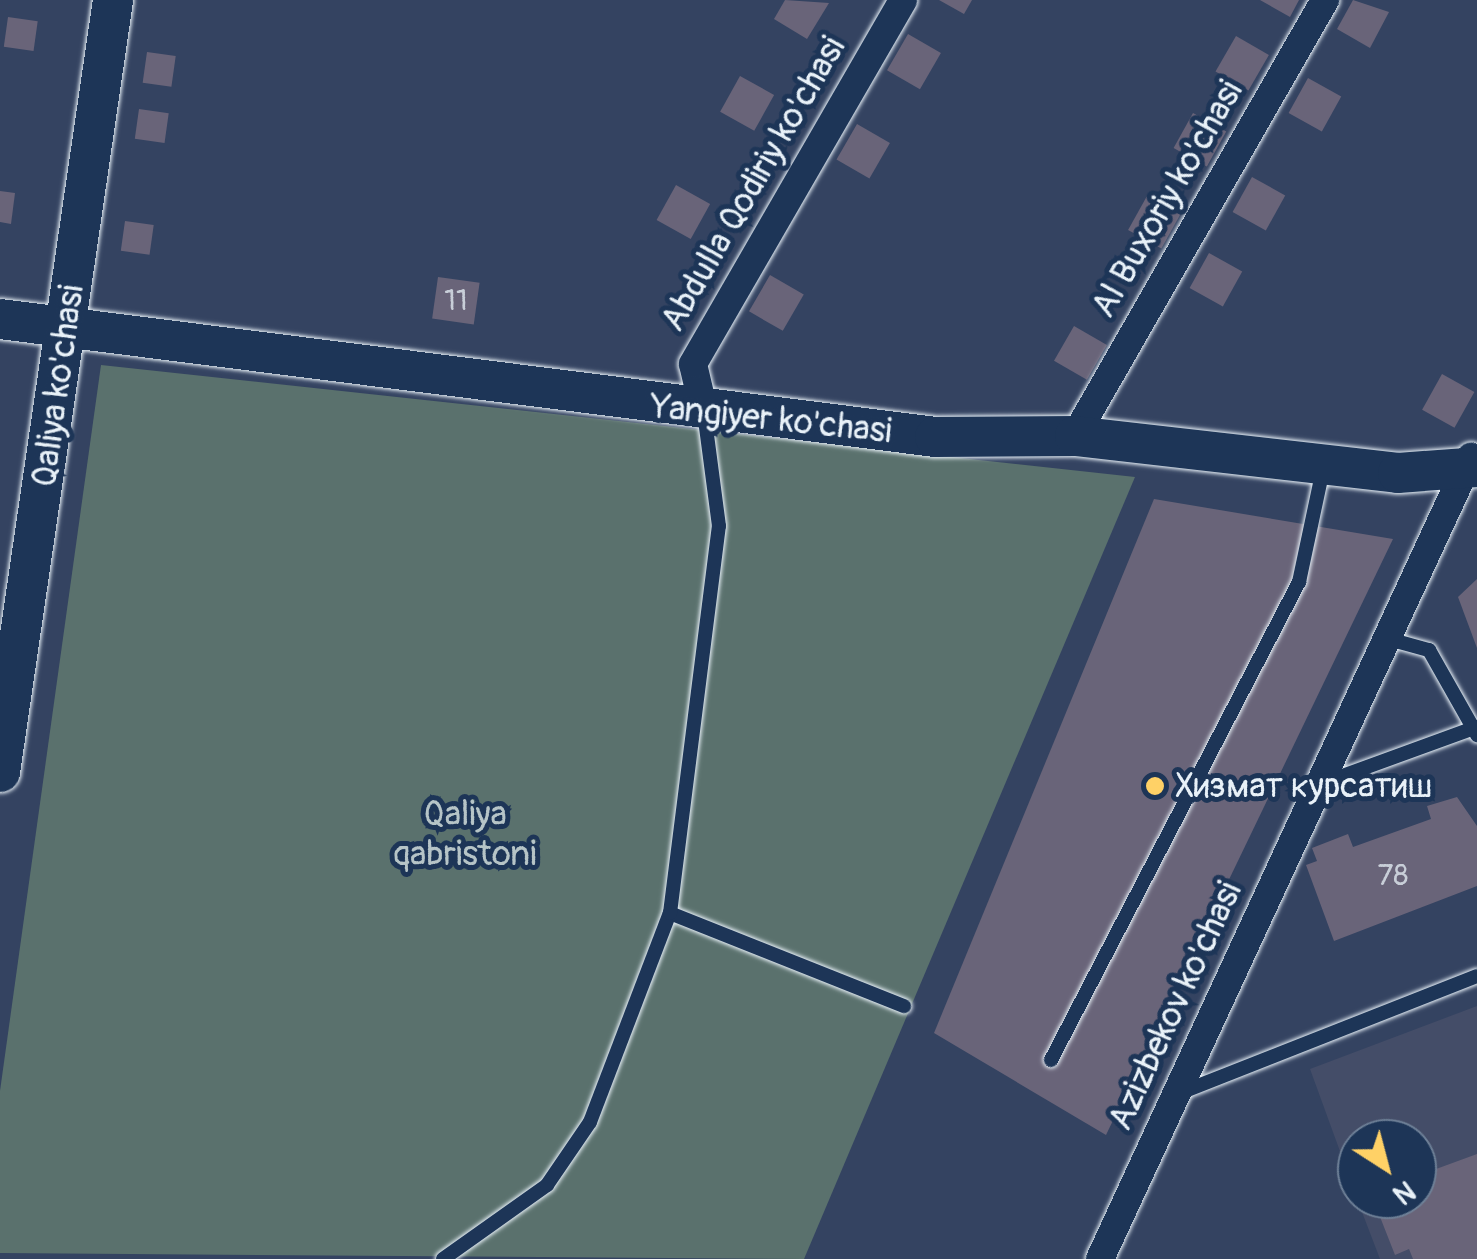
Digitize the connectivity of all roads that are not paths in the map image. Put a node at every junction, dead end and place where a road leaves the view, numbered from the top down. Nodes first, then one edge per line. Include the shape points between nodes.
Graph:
1 (113, 0) edge
2 (902, 0) edge
3 (1324, 0) edge
4 (0, 319) edge
5 (67, 330) junction
6 (704, 411) junction
7 (1075, 436) junction
8 (1472, 462) edge
9 (1324, 465) junction
10 (1384, 638) junction
11 (1476, 730) edge
12 (0, 772) edge
13 (1318, 785) junction
14 (670, 913) junction
15 (1477, 976) edge
16 (904, 1006) dead end
17 (1051, 1060) dead end
18 (1175, 1095) junction
19 (443, 1259) edge
20 (1100, 1259) edge

1 - 5 street, Qaliya ko'chasi
2 - 6 street, Abdulla Qodiriy ko'chasi via 693,364
3 - 7 street, Al Buxoriy ko'chasi
4 - 5 street, Yangiyer ko'chasi
5 - 6 street, Yangiyer ko'chasi
5 - 12 street, Qaliya ko'chasi
6 - 7 street, Yangiyer ko'chasi via 935,437
6 - 14 lane via 719,526
7 - 9 street, Yangiyer ko'chasi
8 - 9 street, Yangiyer ko'chasi
8 - 10 street, Azizbekov ko'chasi
9 - 17 lane via 1299,582
10 - 11 lane via 1429,650
10 - 13 street, Azizbekov ko'chasi
11 - 13 lane
13 - 18 street, Azizbekov ko'chasi
14 - 16 lane
14 - 19 lane via 590,1122 547,1184
15 - 18 lane
18 - 20 street, Azizbekov ko'chasi

